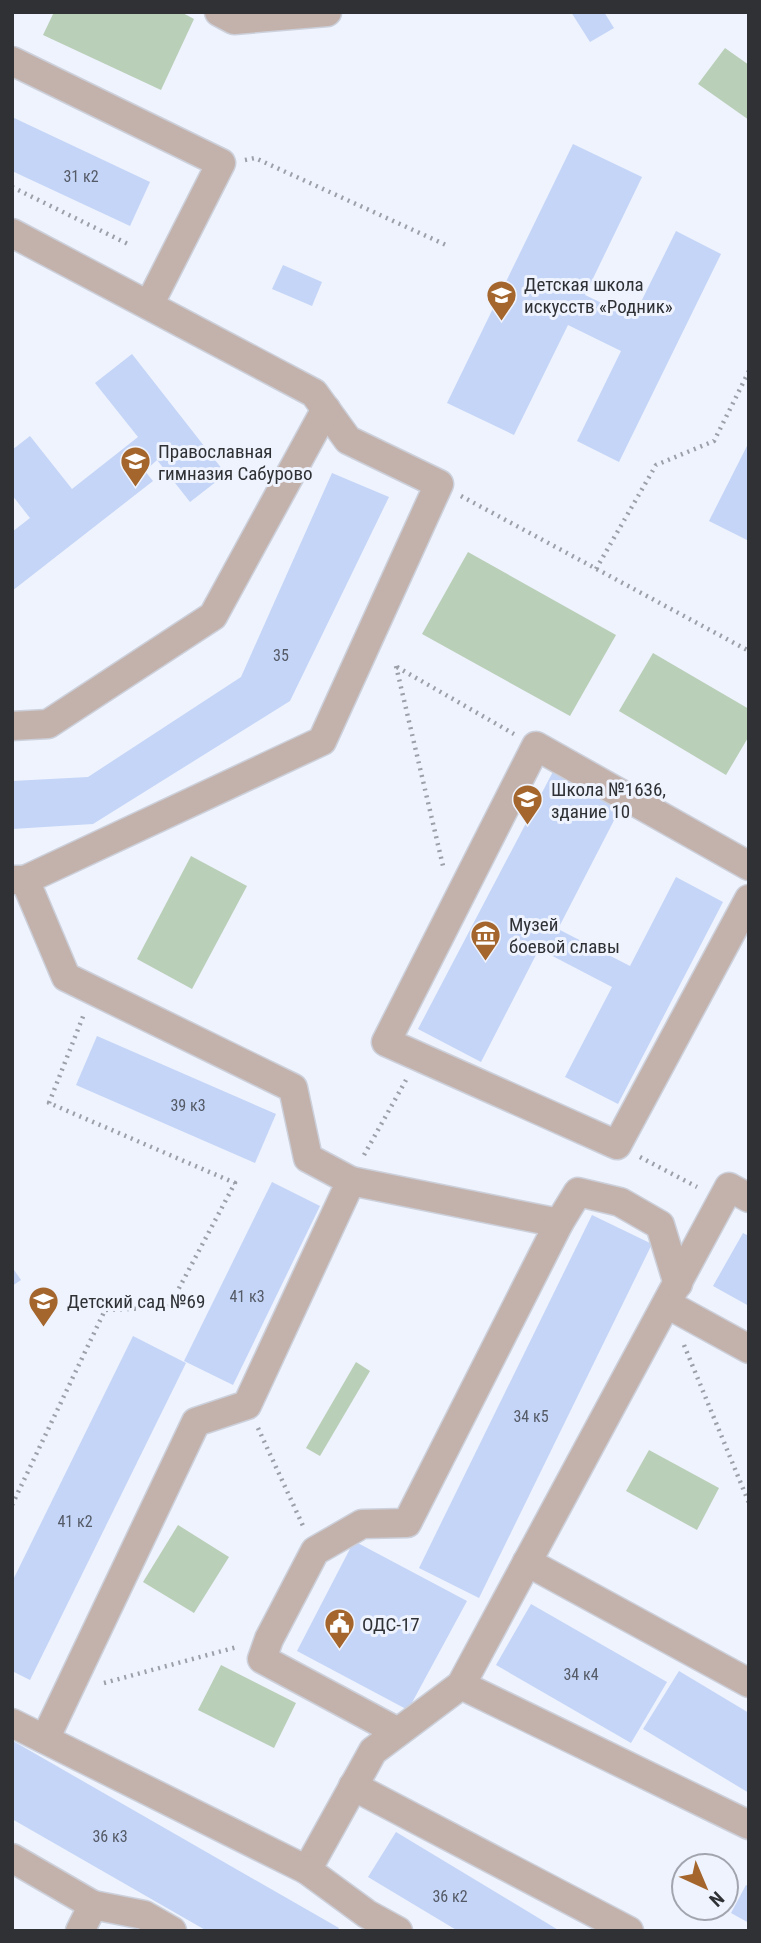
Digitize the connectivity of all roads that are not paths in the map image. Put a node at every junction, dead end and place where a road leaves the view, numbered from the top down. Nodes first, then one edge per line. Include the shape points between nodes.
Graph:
1 (219, 12) edge
2 (327, 12) edge
3 (12, 61) edge
4 (12, 233) edge
5 (149, 305) junction
6 (326, 408) junction
7 (12, 726) edge
8 (749, 866) edge
9 (18, 880) edge
10 (749, 899) edge
11 (351, 1181) junction
12 (735, 1199) edge
13 (559, 1223) junction
14 (673, 1294) junction
15 (749, 1349) edge
16 (527, 1562) junction
17 (749, 1684) edge
18 (461, 1685) junction
19 (12, 1723) edge
20 (398, 1732) junction
21 (45, 1739) junction
22 (353, 1786) junction
23 (749, 1825) edge
24 (12, 1858) edge
25 (307, 1870) junction
26 (93, 1905) junction
27 (80, 1931) edge
28 (172, 1931) edge
29 (398, 1931) edge
30 (629, 1931) edge

1 - 2 lane via 234,20
3 - 5 lane via 221,163
4 - 5 lane
5 - 6 lane via 314,393
6 - 7 lane via 214,616 48,724
6 - 9 lane via 348,440 439,484 322,741
8 - 10 lane via 536,746 386,1042 617,1145
9 - 11 lane via 65,977 293,1088 308,1157
11 - 13 lane
11 - 21 lane via 247,1405 195,1422
12 - 14 lane
13 - 14 lane via 579,1192 620,1202 660,1225
13 - 20 lane via 407,1523 362,1524 315,1551 261,1659
14 - 15 lane
14 - 16 lane
16 - 17 lane
16 - 18 lane
18 - 20 lane
18 - 23 lane
19 - 21 lane
20 - 22 lane via 373,1751
21 - 25 lane
22 - 25 lane
22 - 30 lane
24 - 26 lane
25 - 29 lane
26 - 27 lane
26 - 28 lane via 144,1915

